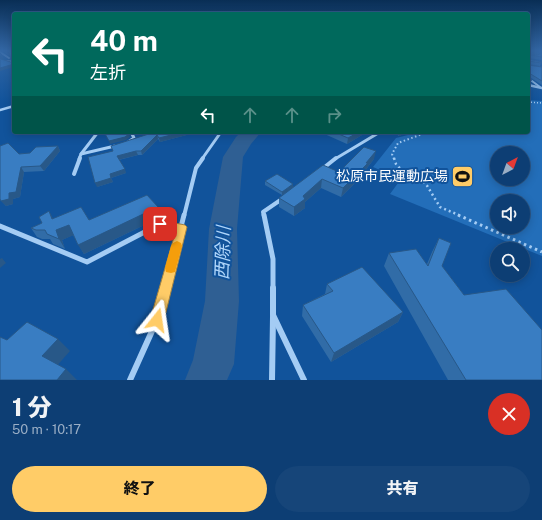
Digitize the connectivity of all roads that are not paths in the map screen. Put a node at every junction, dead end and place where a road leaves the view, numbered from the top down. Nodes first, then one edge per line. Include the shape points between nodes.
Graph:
1 (530, 79) edge
2 (530, 85) edge
3 (541, 87) edge
4 (12, 107) edge
5 (0, 110) edge
6 (96, 134) edge
7 (132, 134) edge
8 (220, 134) edge
9 (377, 134) edge
10 (127, 143) edge
11 (119, 145) edge
12 (81, 154) junction
13 (74, 174) dead end
14 (316, 174) edge
15 (287, 196) edge
16 (0, 226) edge
17 (182, 227) junction
18 (273, 315) junction
19 (130, 380) edge
20 (272, 380) edge
21 (304, 380) edge

1 - 3 lane
2 - 3 street
4 - 5 street
6 - 12 street
7 - 10 street via 134,138
8 - 17 street via 196,168
9 - 14 street via 333,160
11 - 12 street
12 - 13 street
15 - 18 street via 263,212 273,259
16 - 17 street via 87,262 160,224
17 - 19 street via 157,320
18 - 20 street
18 - 21 street

